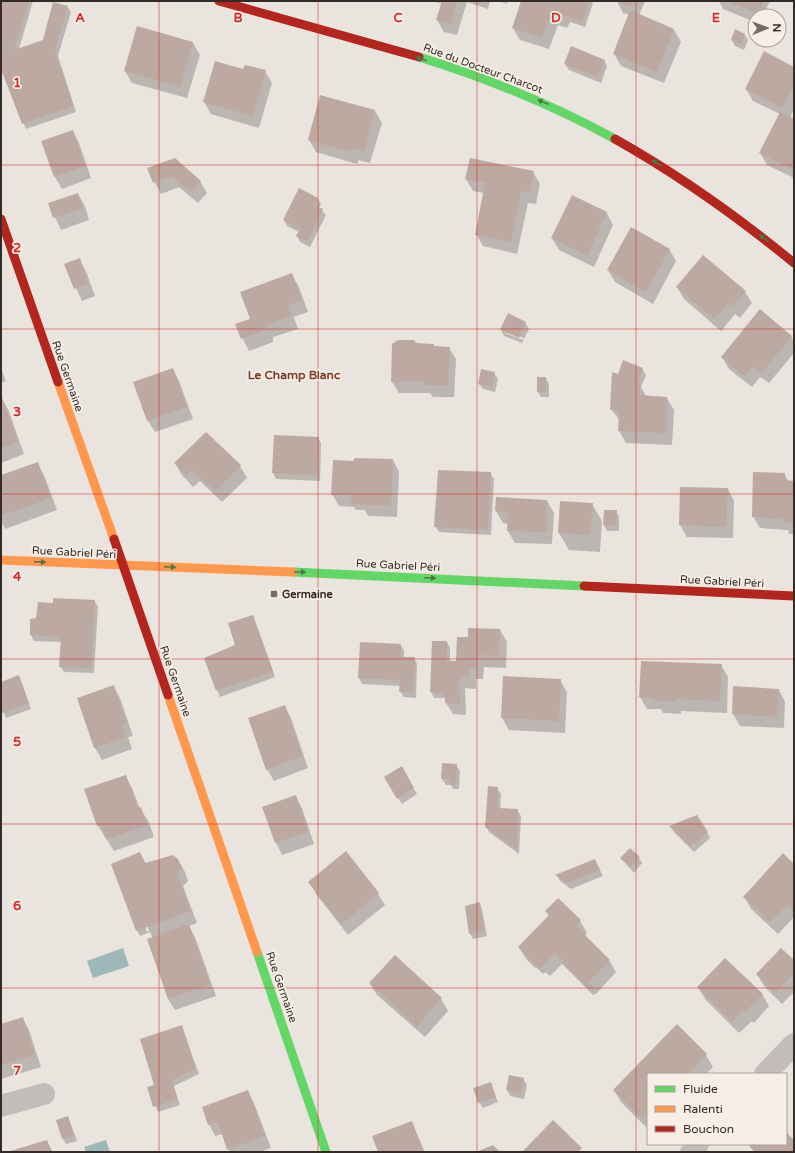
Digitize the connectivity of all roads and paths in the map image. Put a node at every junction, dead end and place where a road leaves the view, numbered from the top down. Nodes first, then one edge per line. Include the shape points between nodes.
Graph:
1 (219, 1) edge
2 (1, 219) edge
3 (794, 263) edge
4 (1, 560) edge
5 (122, 566) junction
6 (794, 596) edge
7 (794, 1044) edge
8 (766, 1073) edge
9 (44, 1094) dead end
10 (1, 1106) edge
11 (326, 1152) edge

3 -> 1 street, Rue du Docteur Charcot via 766,239 677,175 560,109 501,85 429,61 339,33
2 - 5 street, Rue Germaine
4 -> 5 street, Rue Gabriel Péri
5 -> 6 street, Rue Gabriel Péri
5 - 11 street, Rue Germaine
7 - 8 street
9 - 10 street

